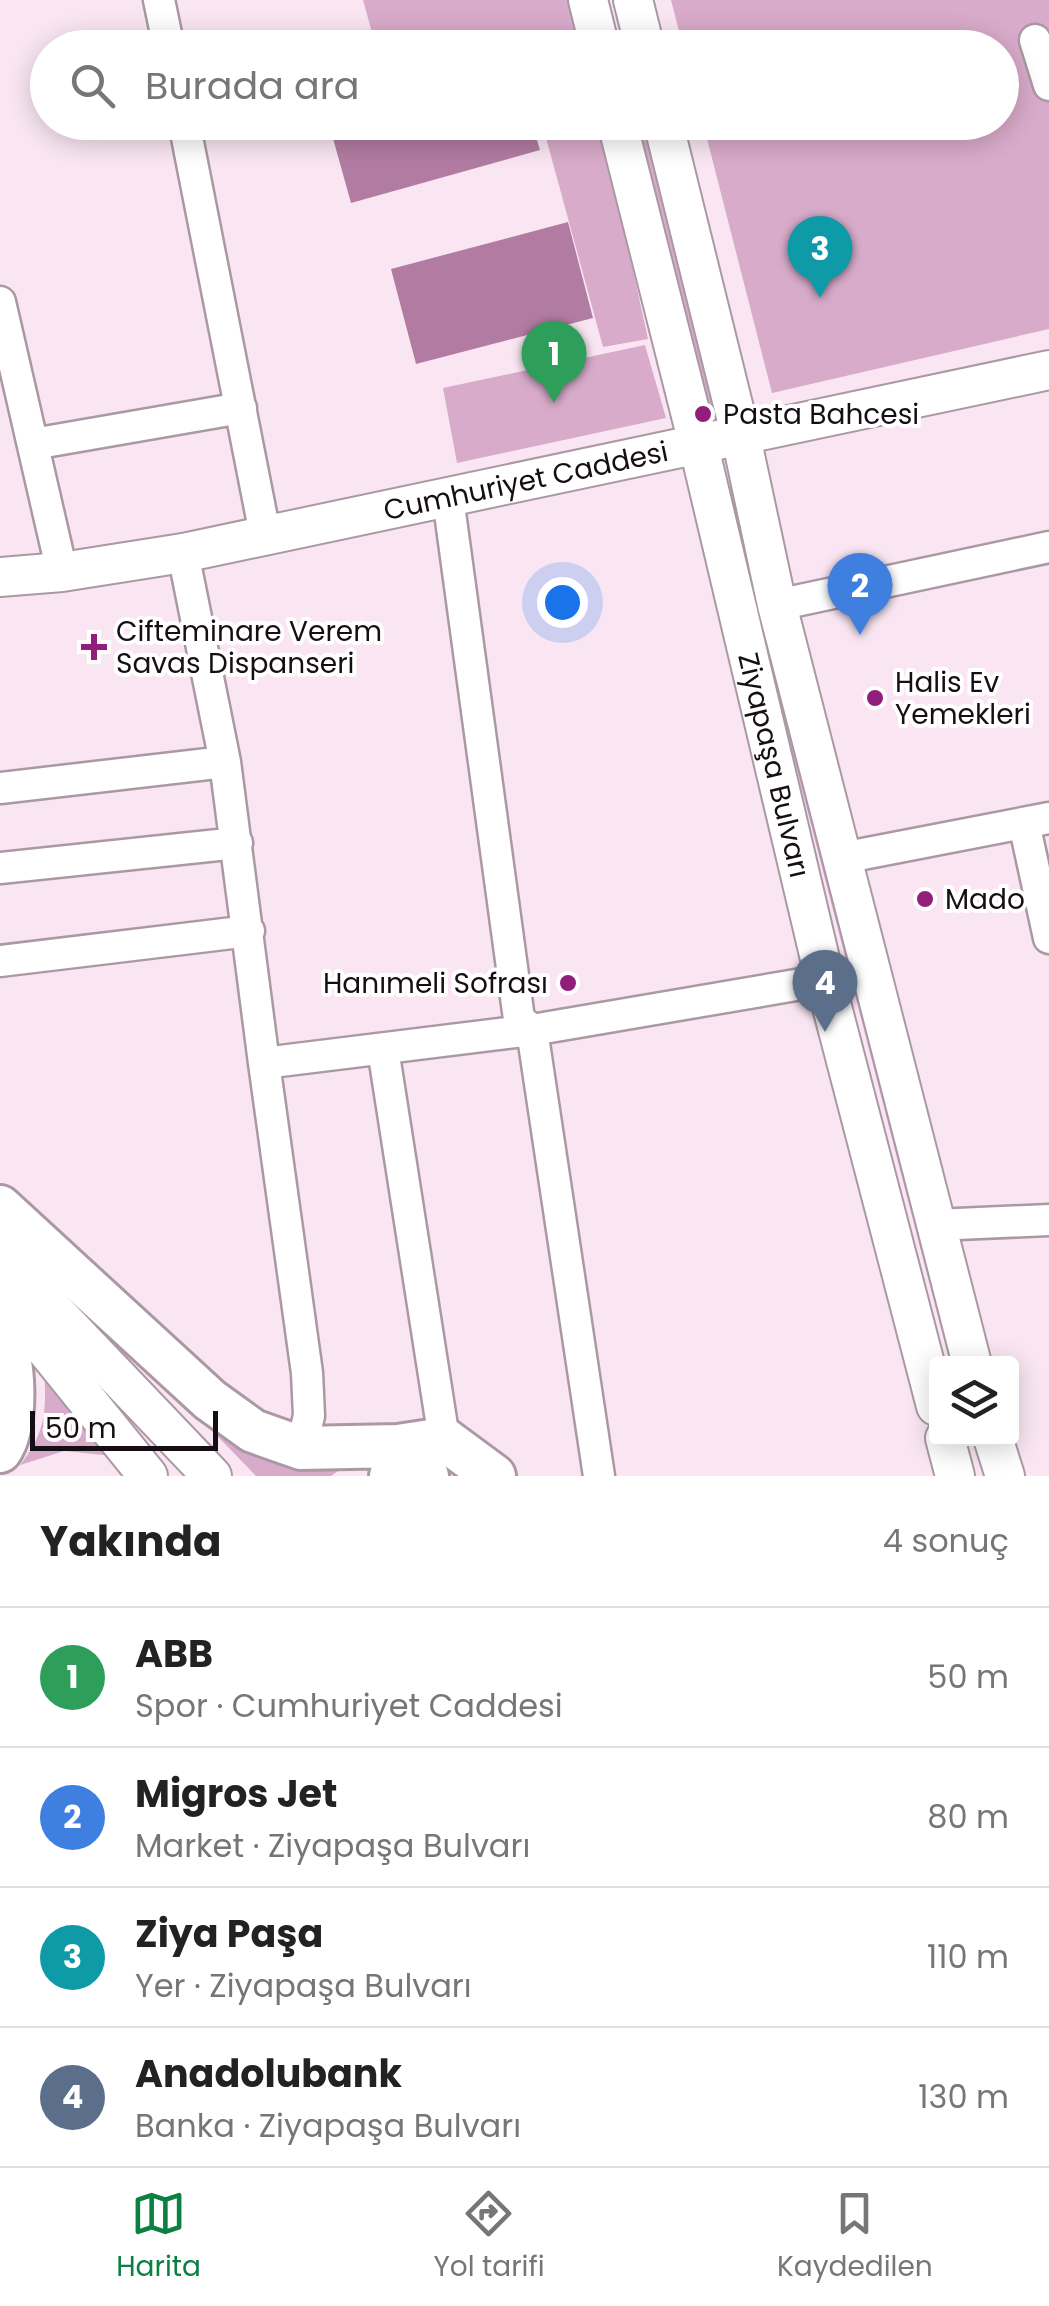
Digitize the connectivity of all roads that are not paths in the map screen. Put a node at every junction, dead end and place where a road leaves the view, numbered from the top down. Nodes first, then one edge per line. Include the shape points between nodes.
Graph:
1 (159, 0) edge
2 (588, 0) edge
3 (633, 0) edge
4 (165, 30) edge
5 (596, 30) edge
6 (640, 30) edge
7 (1036, 40) dead end
8 (1049, 86) edge
9 (188, 140) edge
10 (622, 140) edge
11 (668, 140) edge
12 (0, 302) edge
13 (1049, 370) edge
14 (241, 408) junction
15 (741, 437) junction
16 (33, 444) junction
17 (698, 446) junction
18 (448, 498) junction
19 (265, 534) junction
20 (1049, 547) edge
21 (183, 553) junction
22 (62, 572) junction
23 (0, 577) edge
24 (777, 606) junction
25 (225, 762) junction
26 (0, 788) edge
27 (1036, 820) edge
28 (237, 843) junction
29 (842, 858) junction
30 (0, 868) edge
31 (249, 932) junction
32 (1049, 938) edge
33 (0, 961) edge
34 (825, 980) junction
35 (532, 1030) junction
36 (382, 1050) junction
37 (264, 1063) junction
38 (0, 1207) edge
39 (1049, 1220) edge
40 (936, 1225) junction
41 (0, 1254) edge
42 (7, 1316) edge
43 (970, 1356) edge
44 (929, 1379) edge
45 (948, 1446) edge
46 (995, 1446) edge
47 (300, 1448) junction
48 (0, 1451) edge
49 (435, 1458) edge
50 (148, 1476) edge
51 (212, 1476) edge
52 (391, 1476) edge
53 (494, 1476) edge
54 (599, 1476) edge
55 (955, 1476) edge
56 (1004, 1476) edge

1 - 4 street
2 - 5 main road
3 - 6 main road
7 - 8 street
9 - 14 street
10 - 17 main road, Ziyapaşa Bulvarı
11 - 15 main road, Ziyapaşa Bulvarı
12 - 16 street
13 - 15 main road, Cumhuriyet Caddesi
14 - 16 street
14 - 19 street
15 - 17 main road, Cumhuriyet Caddesi
15 - 24 main road, Ziyapaşa Bulvarı
16 - 22 street
17 - 18 main road, Cumhuriyet Caddesi
17 - 34 main road, Ziyapaşa Bulvarı
18 - 19 main road, Cumhuriyet Caddesi
18 - 35 street via 519,1020
19 - 21 main road, Cumhuriyet Caddesi
20 - 24 street
21 - 22 main road, Cumhuriyet Caddesi
21 - 25 street
22 - 23 main road, Cumhuriyet Caddesi
24 - 29 main road, Ziyapaşa Bulvarı
25 - 26 street
25 - 28 street
27 - 29 street
27 - 32 street
28 - 30 street
28 - 31 street
29 - 40 main road, Ziyapaşa Bulvarı
31 - 33 street
31 - 37 street
34 - 35 street
34 - 44 main road, Ziyapaşa Bulvarı
35 - 36 street
35 - 54 street
36 - 37 street
36 - 49 street
37 - 47 street via 307,1374
38 - 47 highway via 210,1400 254,1432
39 - 40 street
40 - 43 main road, Ziyapaşa Bulvarı
41 - 51 main road
42 - 48 highway via 13,1395
42 - 50 main road
45 - 55 main road
46 - 56 main road
47 - 49 highway via 398,1446
49 - 52 highway via 414,1472
49 - 53 highway

